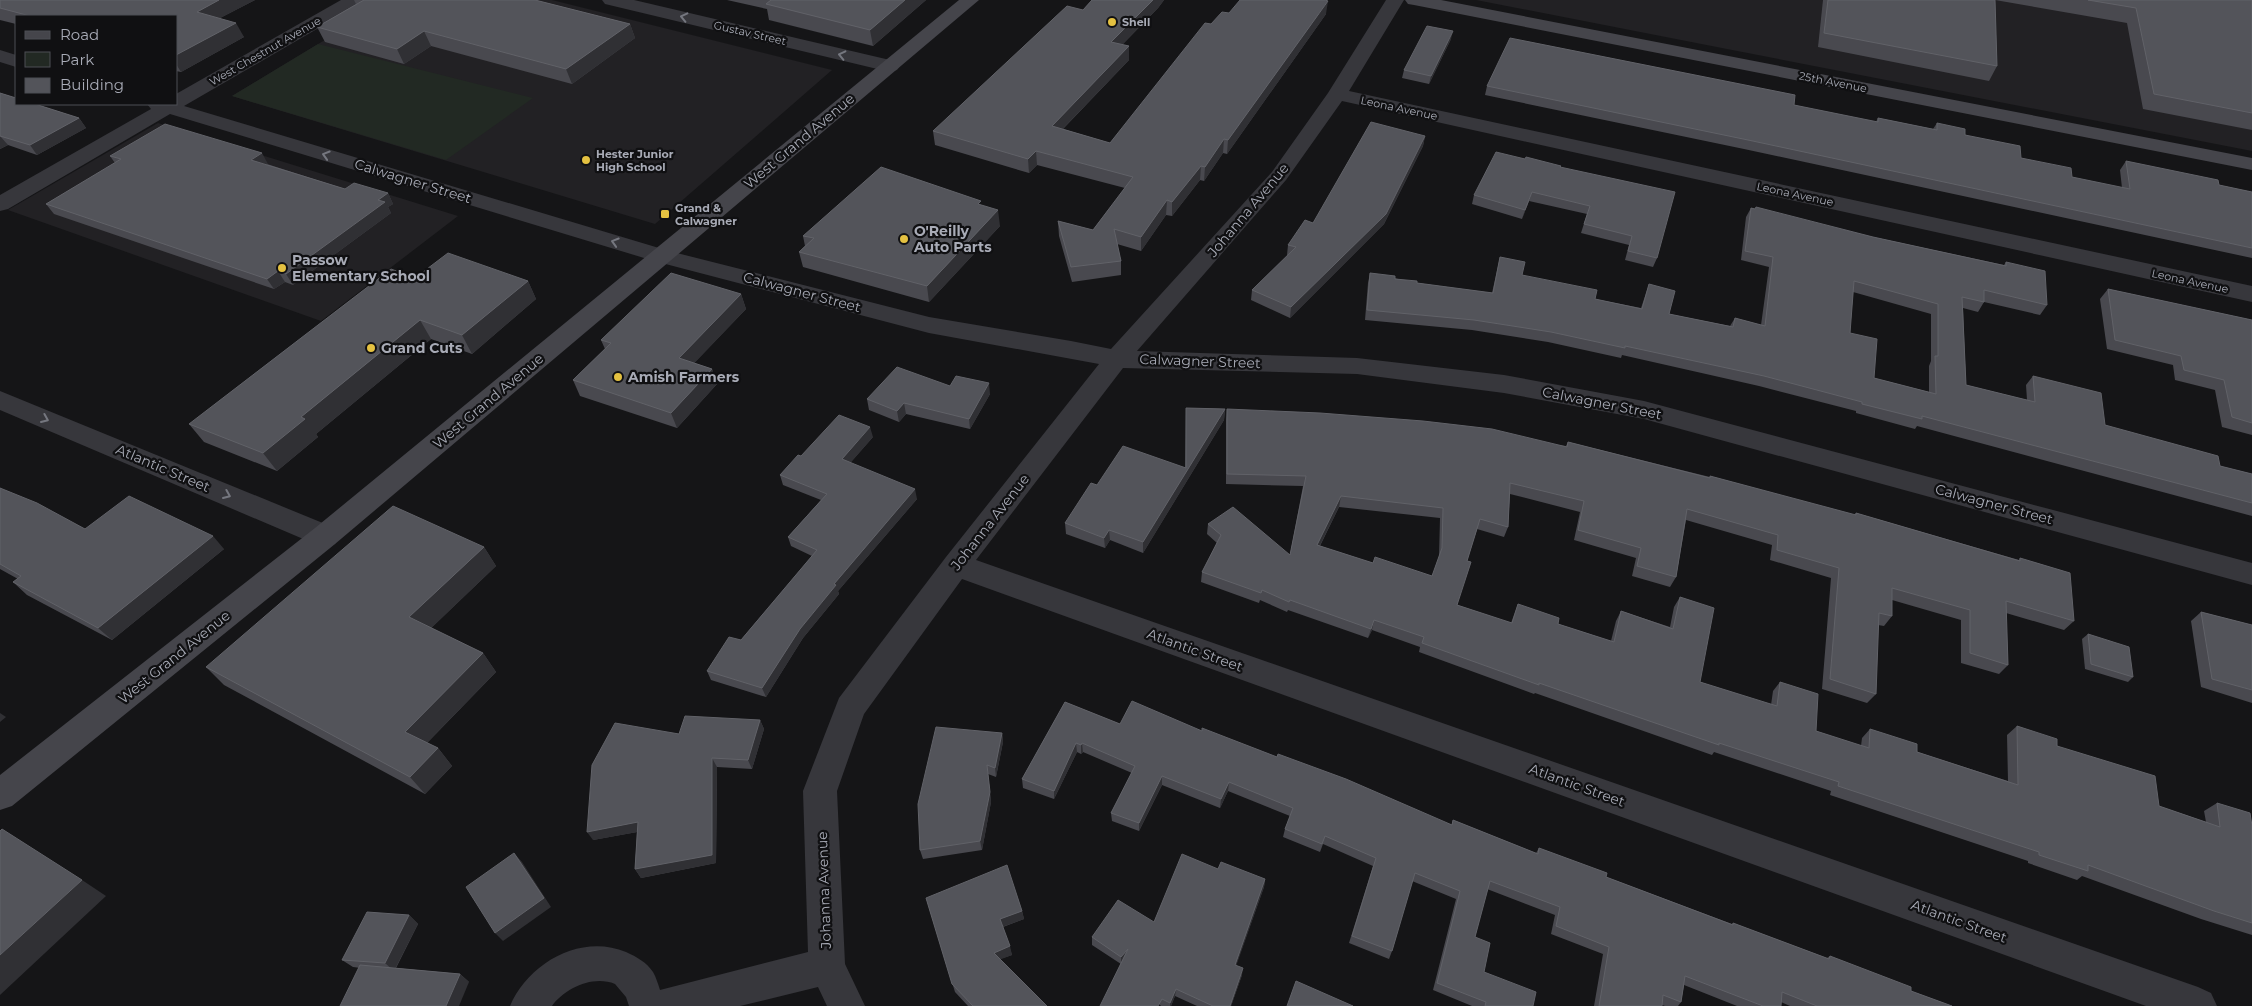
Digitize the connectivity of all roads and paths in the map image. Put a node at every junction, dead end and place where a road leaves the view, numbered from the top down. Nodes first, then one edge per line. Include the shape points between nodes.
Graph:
1 (354, 0) edge
2 (611, 0) edge
3 (970, 0) edge
4 (1395, 0) edge
5 (1414, 0) edge
6 (0, 56) edge
7 (15, 61) edge
8 (890, 66) junction
9 (1337, 94) junction
10 (178, 99) edge
11 (167, 105) edge
12 (172, 105) edge
13 (2252, 164) edge
14 (0, 204) edge
15 (662, 256) junction
16 (2252, 294) edge
17 (1116, 359) junction
18 (0, 400) edge
19 (326, 536) junction
20 (956, 565) junction
21 (2252, 574) edge
22 (0, 796) edge
23 (827, 966) junction
24 (529, 1006) edge
25 (648, 1006) edge
26 (666, 1006) edge
27 (846, 1006) edge
28 (2198, 1006) edge

1 - 10 street, West Chestnut Avenue
8 -> 2 street, Gustav Street
3 - 8 main road, West Grand Avenue
4 - 9 street, Johanna Avenue
5 - 13 main road, 25th Avenue
6 - 7 street
8 - 15 main road, West Grand Avenue
9 - 16 street, Leona Avenue
9 - 17 street, Johanna Avenue via 1274,183
11 - 14 street, West Chestnut Avenue
15 -> 12 street, Calwagner Street
15 - 17 street, Calwagner Street via 929,325
15 - 19 main road, West Grand Avenue
17 - 20 street, Johanna Avenue
17 - 21 street, Calwagner Street via 1357,366 1504,384 1644,410
18 -> 19 street, Atlantic Street
19 - 22 main road, West Grand Avenue
20 - 23 street, Johanna Avenue via 850,708 820,791
20 - 28 street, Atlantic Street
23 - 26 street, Johanna Avenue
23 - 27 street
24 - 25 street via 546,985 565,972 585,964 604,963 622,967 636,977 645,992

